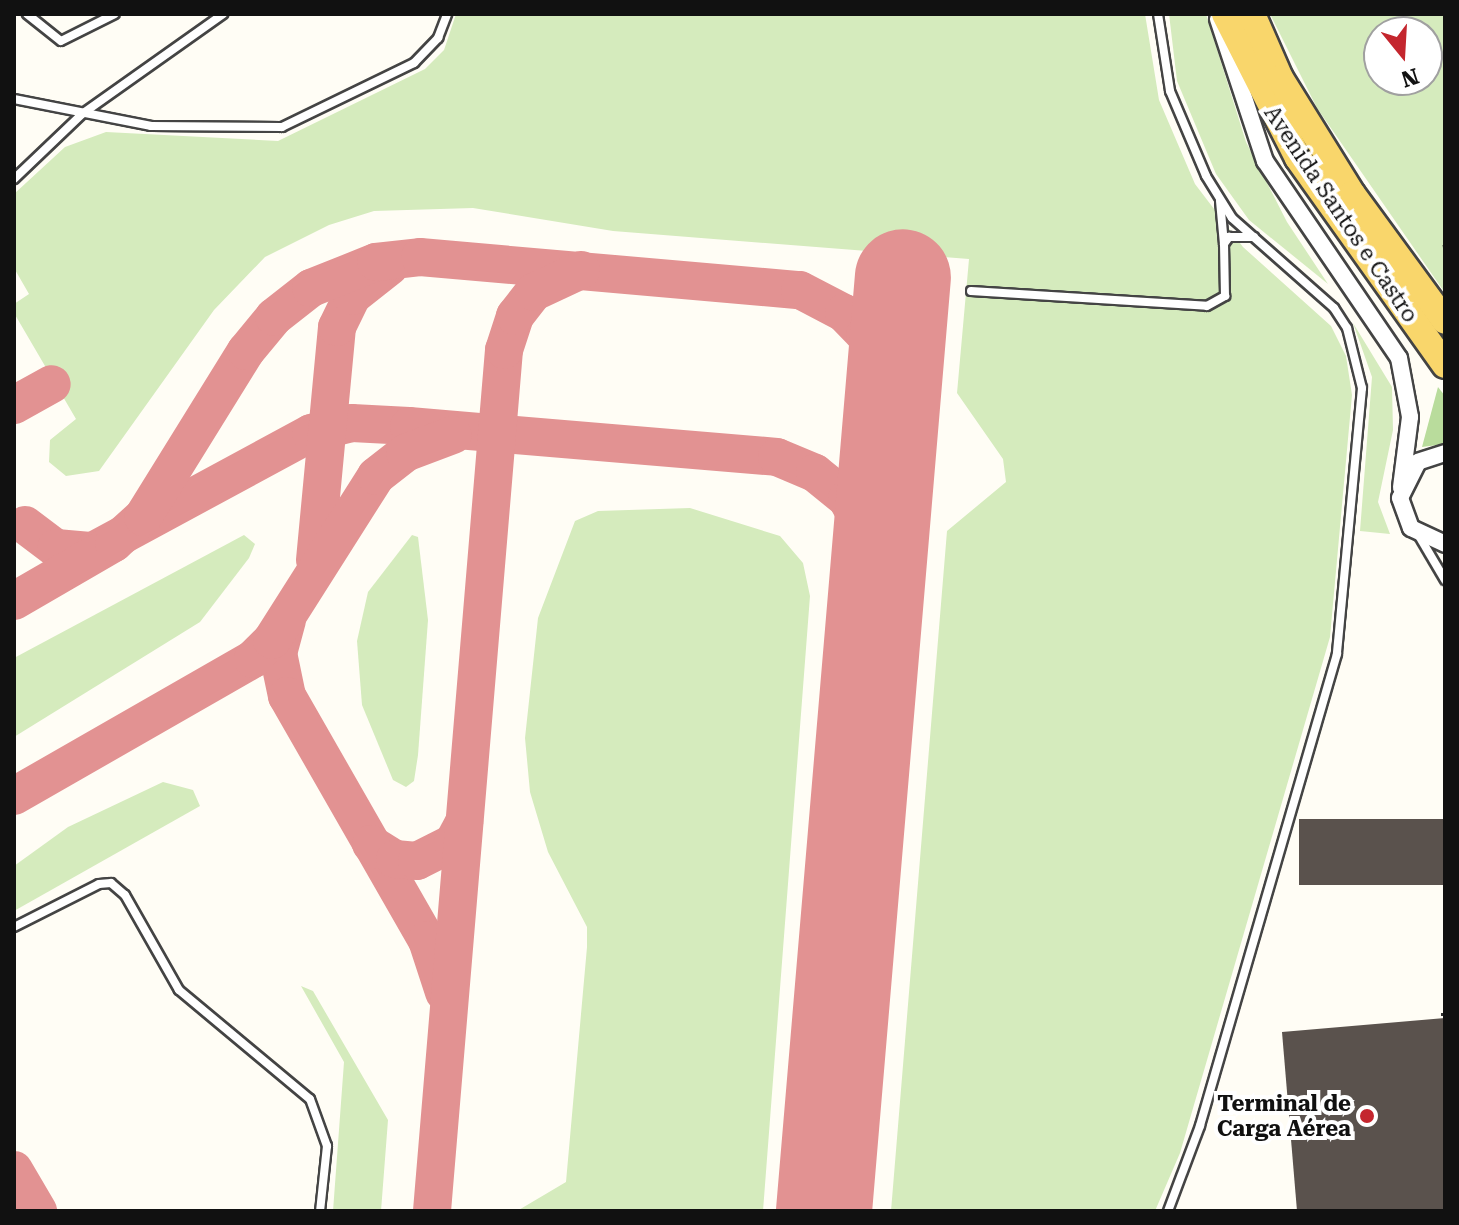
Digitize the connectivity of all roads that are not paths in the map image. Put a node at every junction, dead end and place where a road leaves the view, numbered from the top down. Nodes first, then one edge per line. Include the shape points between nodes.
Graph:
1 (27, 14) edge
2 (115, 14) edge
3 (223, 14) edge
4 (447, 14) edge
5 (1158, 14) edge
6 (1217, 14) edge
7 (1225, 14) edge
8 (1252, 14) edge
9 (14, 99) edge
10 (82, 114) junction
11 (14, 179) edge
12 (1220, 200) junction
13 (1254, 237) junction
14 (1224, 244) junction
15 (971, 291) dead end
16 (1445, 321) edge
17 (1445, 365) edge
18 (1445, 453) edge
19 (1401, 487) junction
20 (1419, 536) junction
21 (1445, 544) edge
22 (1445, 580) edge
23 (14, 927) edge
24 (320, 1211) edge
25 (1168, 1211) edge

1 - 2 lane via 61,41
3 - 10 lane
4 - 10 lane via 438,38 414,63 282,127 208,129
5 - 12 lane via 1177,113
6 - 19 street via 1265,161 1399,358 1410,417
7 - 17 main road, Avenida Santos e Castro via 1298,158
8 - 16 main road, Avenida Santos e Castro via 1280,78 1352,194
9 - 10 lane
10 - 11 lane
12 - 13 lane
12 - 14 lane
13 - 14 lane via 1229,237
13 - 25 lane via 1334,308 1359,370 1341,628 1200,1126
14 - 15 lane via 1225,296 1207,306
18 - 19 street via 1418,462
19 - 20 street via 1401,509
20 - 21 street
20 - 22 lane
23 - 24 lane via 99,884 111,883 125,895 179,990 310,1099 327,1146

